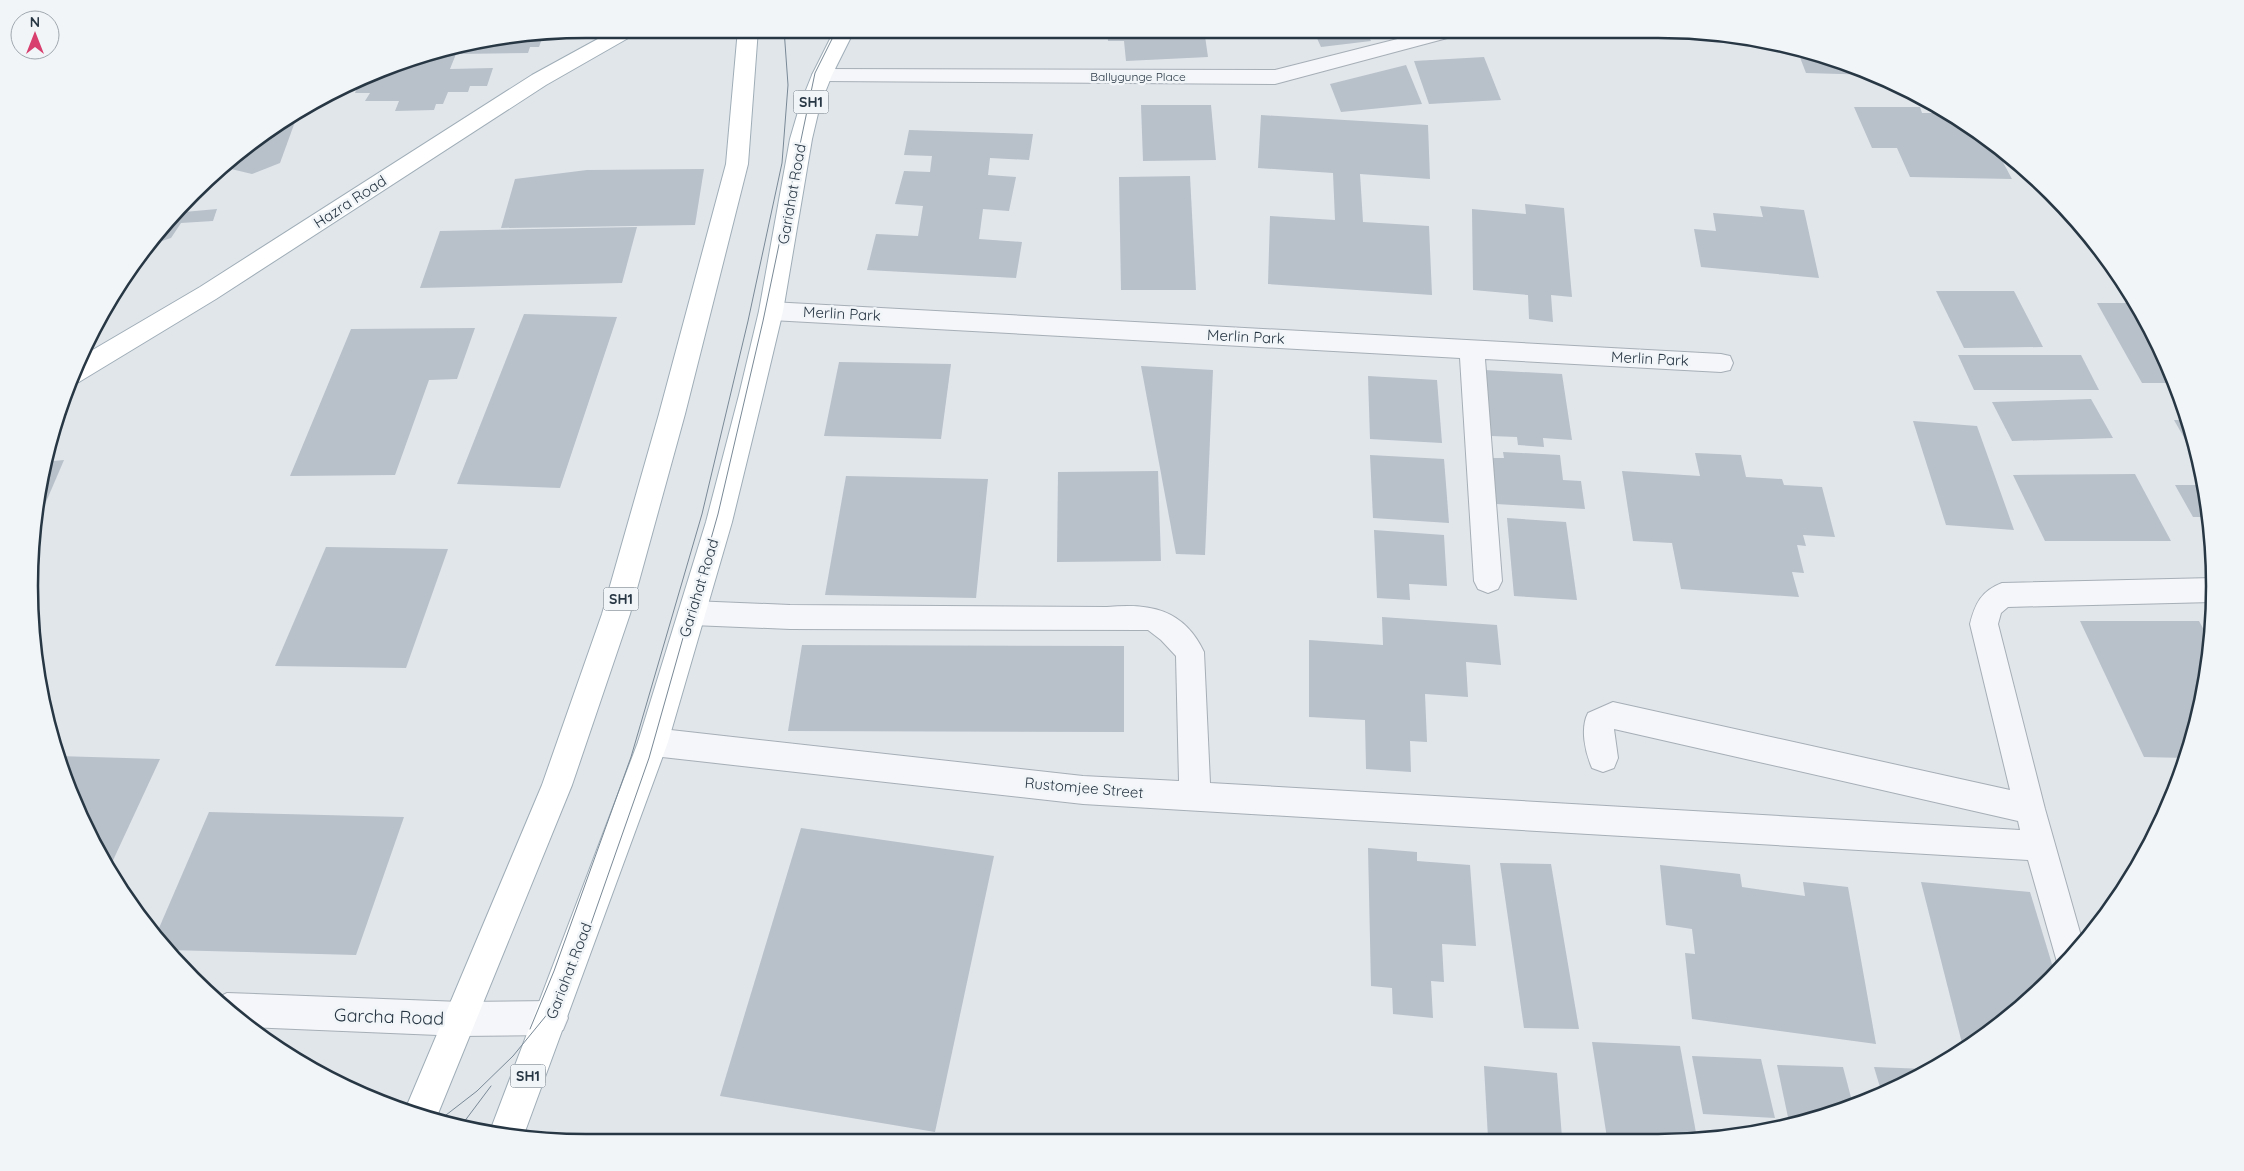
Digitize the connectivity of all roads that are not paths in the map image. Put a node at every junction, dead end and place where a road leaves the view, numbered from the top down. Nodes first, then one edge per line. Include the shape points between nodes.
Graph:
1 (614, 38) edge
2 (747, 38) edge
3 (840, 38) edge
4 (1421, 38) edge
5 (822, 75) junction
6 (771, 311) junction
7 (1472, 349) junction
8 (1721, 362) dead end
9 (83, 367) edge
10 (1488, 581) dead end
11 (2207, 590) edge
12 (692, 613) junction
13 (653, 742) junction
14 (1603, 758) dead end
15 (1195, 796) junction
16 (2030, 809) junction
17 (2040, 846) junction
18 (2069, 949) edge
19 (240, 1010) edge
20 (551, 1018) junction
21 (462, 1019) junction
22 (423, 1108) edge
23 (509, 1128) edge

1 - 9 main road, Hazra Road via 539,80 208,293
2 - 21 main road, SH1 via 737,164 616,614 557,785
3 - 5 main road, Gariahat Road / SH1
4 - 5 street, Ballygunge Place via 1275,77
5 - 6 main road, Gariahat Road / SH1 via 801,140
6 - 7 street, Merlin Park
6 - 12 main road, Gariahat Road / SH1 via 719,522
7 - 8 street, Merlin Park
7 - 10 street
11 - 16 street via 2002,595 1988,607 1984,624
12 - 13 main road, Gariahat Road / SH1
12 - 15 street via 790,617 1107,619 1137,615 1155,619 1175,634 1190,652
13 - 15 street, Rustomjee Street via 1083,790
13 - 20 main road, Gariahat Road / SH1
14 - 16 street via 1598,722 1613,715
15 - 17 street, Rustomjee Street
16 - 17 street
17 - 18 street
19 - 21 street, Garcha Road
20 - 21 street, Garcha Road
20 - 23 main road, Gariahat Road / SH1
21 - 22 main road, SH1

